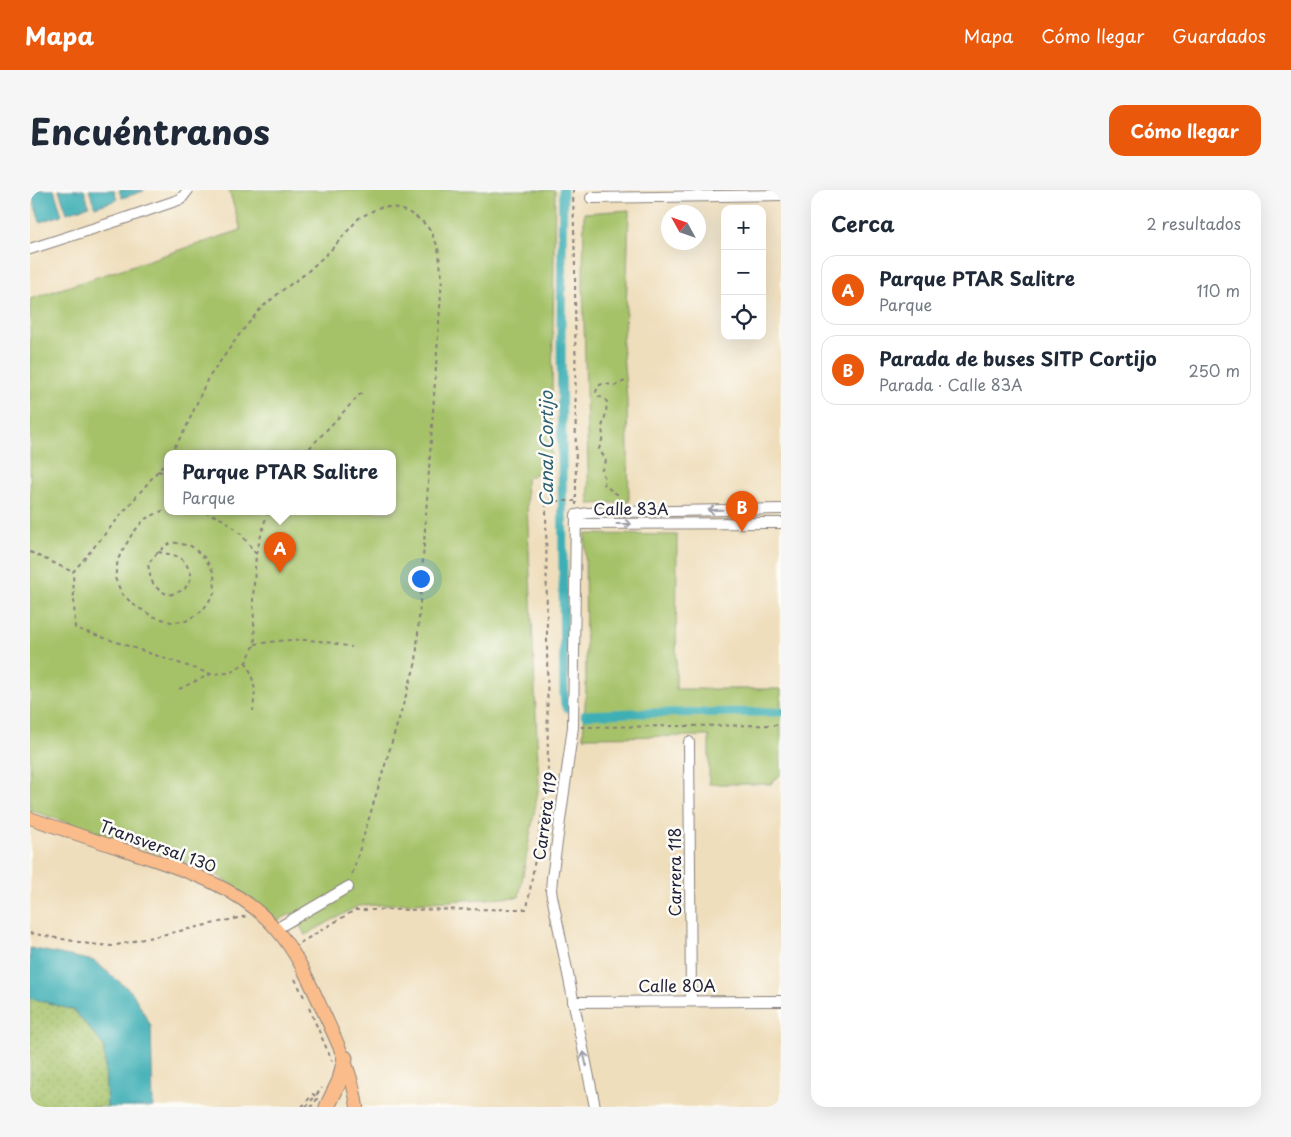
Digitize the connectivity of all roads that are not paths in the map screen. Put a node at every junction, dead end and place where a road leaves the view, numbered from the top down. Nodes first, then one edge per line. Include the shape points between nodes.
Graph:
1 (188, 190) edge
2 (781, 195) edge
3 (591, 198) dead end
4 (30, 249) edge
5 (781, 509) edge
6 (781, 523) edge
7 (576, 524) junction
8 (689, 742) dead end
9 (30, 818) edge
10 (348, 887) road end
11 (276, 929) junction
12 (691, 1001) junction
13 (781, 1001) edge
14 (573, 1002) junction
15 (339, 1061) junction
16 (327, 1107) edge
17 (358, 1107) edge
18 (595, 1107) edge

1 - 4 street via 181,199
2 - 3 street
5 -> 7 street, Calle 83A via 588,513 576,514
7 -> 6 street, Calle 83A
7 - 14 street, Carrera 119 via 573,727 551,891
8 - 12 street, Carrera 118
9 - 11 main road, Transversal 130 via 182,870 219,886 253,908
10 - 11 street
11 - 15 main road, Transversal 130 via 305,974
12 - 13 street, Calle 80A
12 - 14 street, Calle 80A
18 -> 14 street, Carrera 119
15 - 16 highway via 340,1080
15 - 17 main road, Transversal 130 via 354,1087

